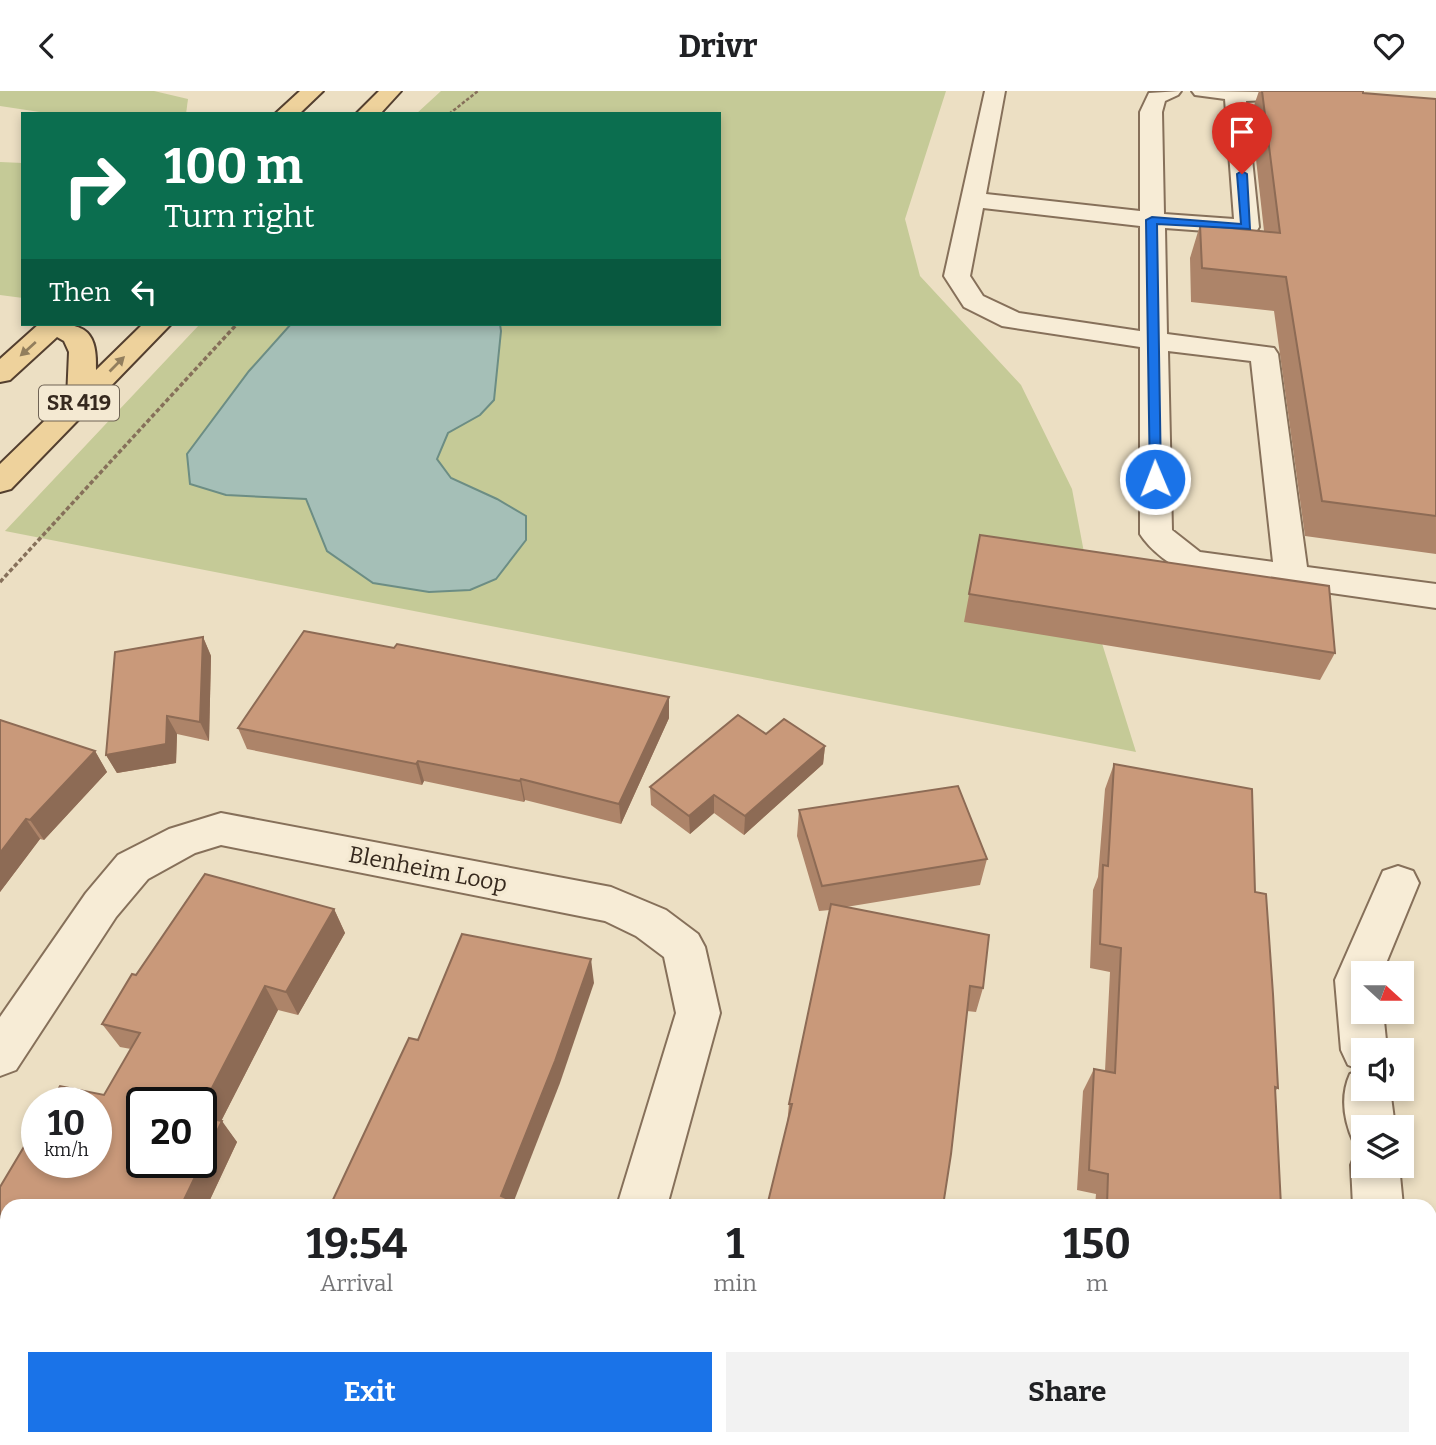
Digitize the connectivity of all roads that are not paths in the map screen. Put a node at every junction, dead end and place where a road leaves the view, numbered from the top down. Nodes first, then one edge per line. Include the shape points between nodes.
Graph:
1 (313, 91) edge
2 (391, 91) edge
3 (995, 91) edge
4 (1171, 91) edge
5 (1202, 91) edge
6 (1235, 94) junction
7 (1275, 97) edge
8 (288, 112) edge
9 (370, 112) edge
10 (974, 200) junction
11 (1152, 220) junction
12 (53, 326) edge
13 (58, 326) edge
14 (156, 326) edge
15 (1152, 341) junction
16 (0, 374) edge
17 (81, 400) junction
18 (0, 482) edge
19 (1292, 574) junction
20 (1436, 596) edge
21 (1398, 883) dead end
22 (1363, 1038) edge
23 (0, 1055) edge
24 (1375, 1178) edge
25 (644, 1199) edge
26 (1377, 1199) edge

1 - 8 main road
2 - 9 main road
3 - 10 street
4 - 11 street via 1156,97 1151,112
5 - 6 street
6 - 7 street
6 - 11 street via 1247,227
10 - 11 street
10 - 15 street via 957,276 973,301 1012,320
11 - 15 street
12 -> 16 main road
13 - 17 main road via 76,336 83,352
17 -> 14 main road, SR 419
15 - 19 street via 1264,354
15 - 19 street via 1156,534 1191,562
17 - 18 main road, SR 419
19 - 20 street
21 - 22 street via 1357,980
23 - 25 street, Blenheim Loop via 101,905 133,867 183,840 221,829 611,905 651,923 683,947 698,1013
24 - 26 street

